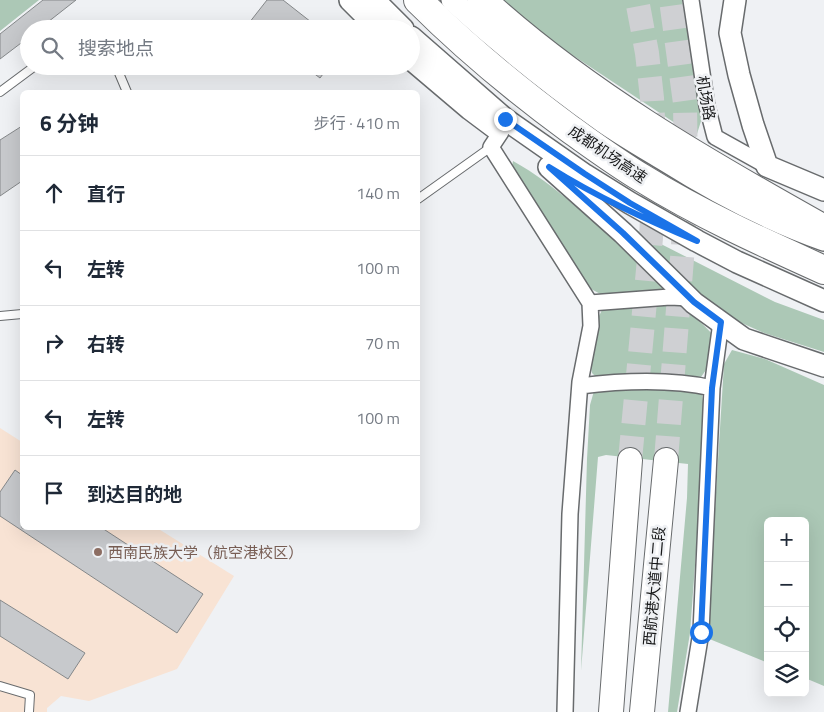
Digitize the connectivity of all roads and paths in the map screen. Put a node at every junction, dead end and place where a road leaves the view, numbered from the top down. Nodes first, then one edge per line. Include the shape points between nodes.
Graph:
1 (350, 0) edge
2 (374, 0) edge
3 (418, 0) edge
4 (452, 0) edge
5 (482, 0) edge
6 (691, 0) edge
7 (735, 0) edge
8 (369, 20) edge
9 (394, 20) edge
10 (420, 45) edge
11 (420, 67) edge
12 (23, 75) edge
13 (120, 75) edge
14 (126, 90) edge
15 (0, 92) edge
16 (496, 140) junction
17 (767, 166) junction
18 (549, 167) junction
19 (824, 190) edge
20 (420, 197) edge
21 (824, 229) edge
22 (824, 240) edge
23 (697, 241) junction
24 (824, 270) edge
25 (690, 298) junction
26 (824, 300) edge
27 (590, 303) junction
28 (20, 314) edge
29 (0, 316) edge
30 (721, 322) junction
31 (824, 366) edge
32 (580, 386) junction
33 (712, 388) junction
34 (630, 460) tunnel mouth
35 (666, 460) tunnel mouth
36 (0, 686) edge
37 (29, 712) edge
38 (564, 712) edge
39 (610, 712) edge
40 (642, 712) edge
41 (688, 712) edge

1 - 8 main road
2 - 9 main road
3 - 24 highway, 成都机场高速 via 447,29 595,147 674,197
4 - 22 main road via 548,82 605,123 718,193
5 - 21 highway via 533,44 610,101 731,177
6 - 17 street, 机场路 via 707,106 715,137
7 - 17 main road via 730,33 739,75
10 - 23 main road via 512,124 630,203
11 - 16 main road via 470,109
12 - 15 lane
13 - 14 lane
16 - 18 main road via 524,150
16 - 20 lane
16 - 27 street
17 - 19 main road, 机场路
18 - 23 main road via 596,195
18 - 25 main road
23 - 26 main road
25 - 27 street
25 - 30 main road
27 - 32 street via 591,326
28 - 29 lane
30 - 31 main road via 744,339
30 - 33 street
32 - 33 street via 663,382
32 - 38 street via 570,514
33 - 41 street via 701,632
34 - 39 main road
35 - 40 main road, 西航港大道中二段
36 - 37 lane via 30,695

